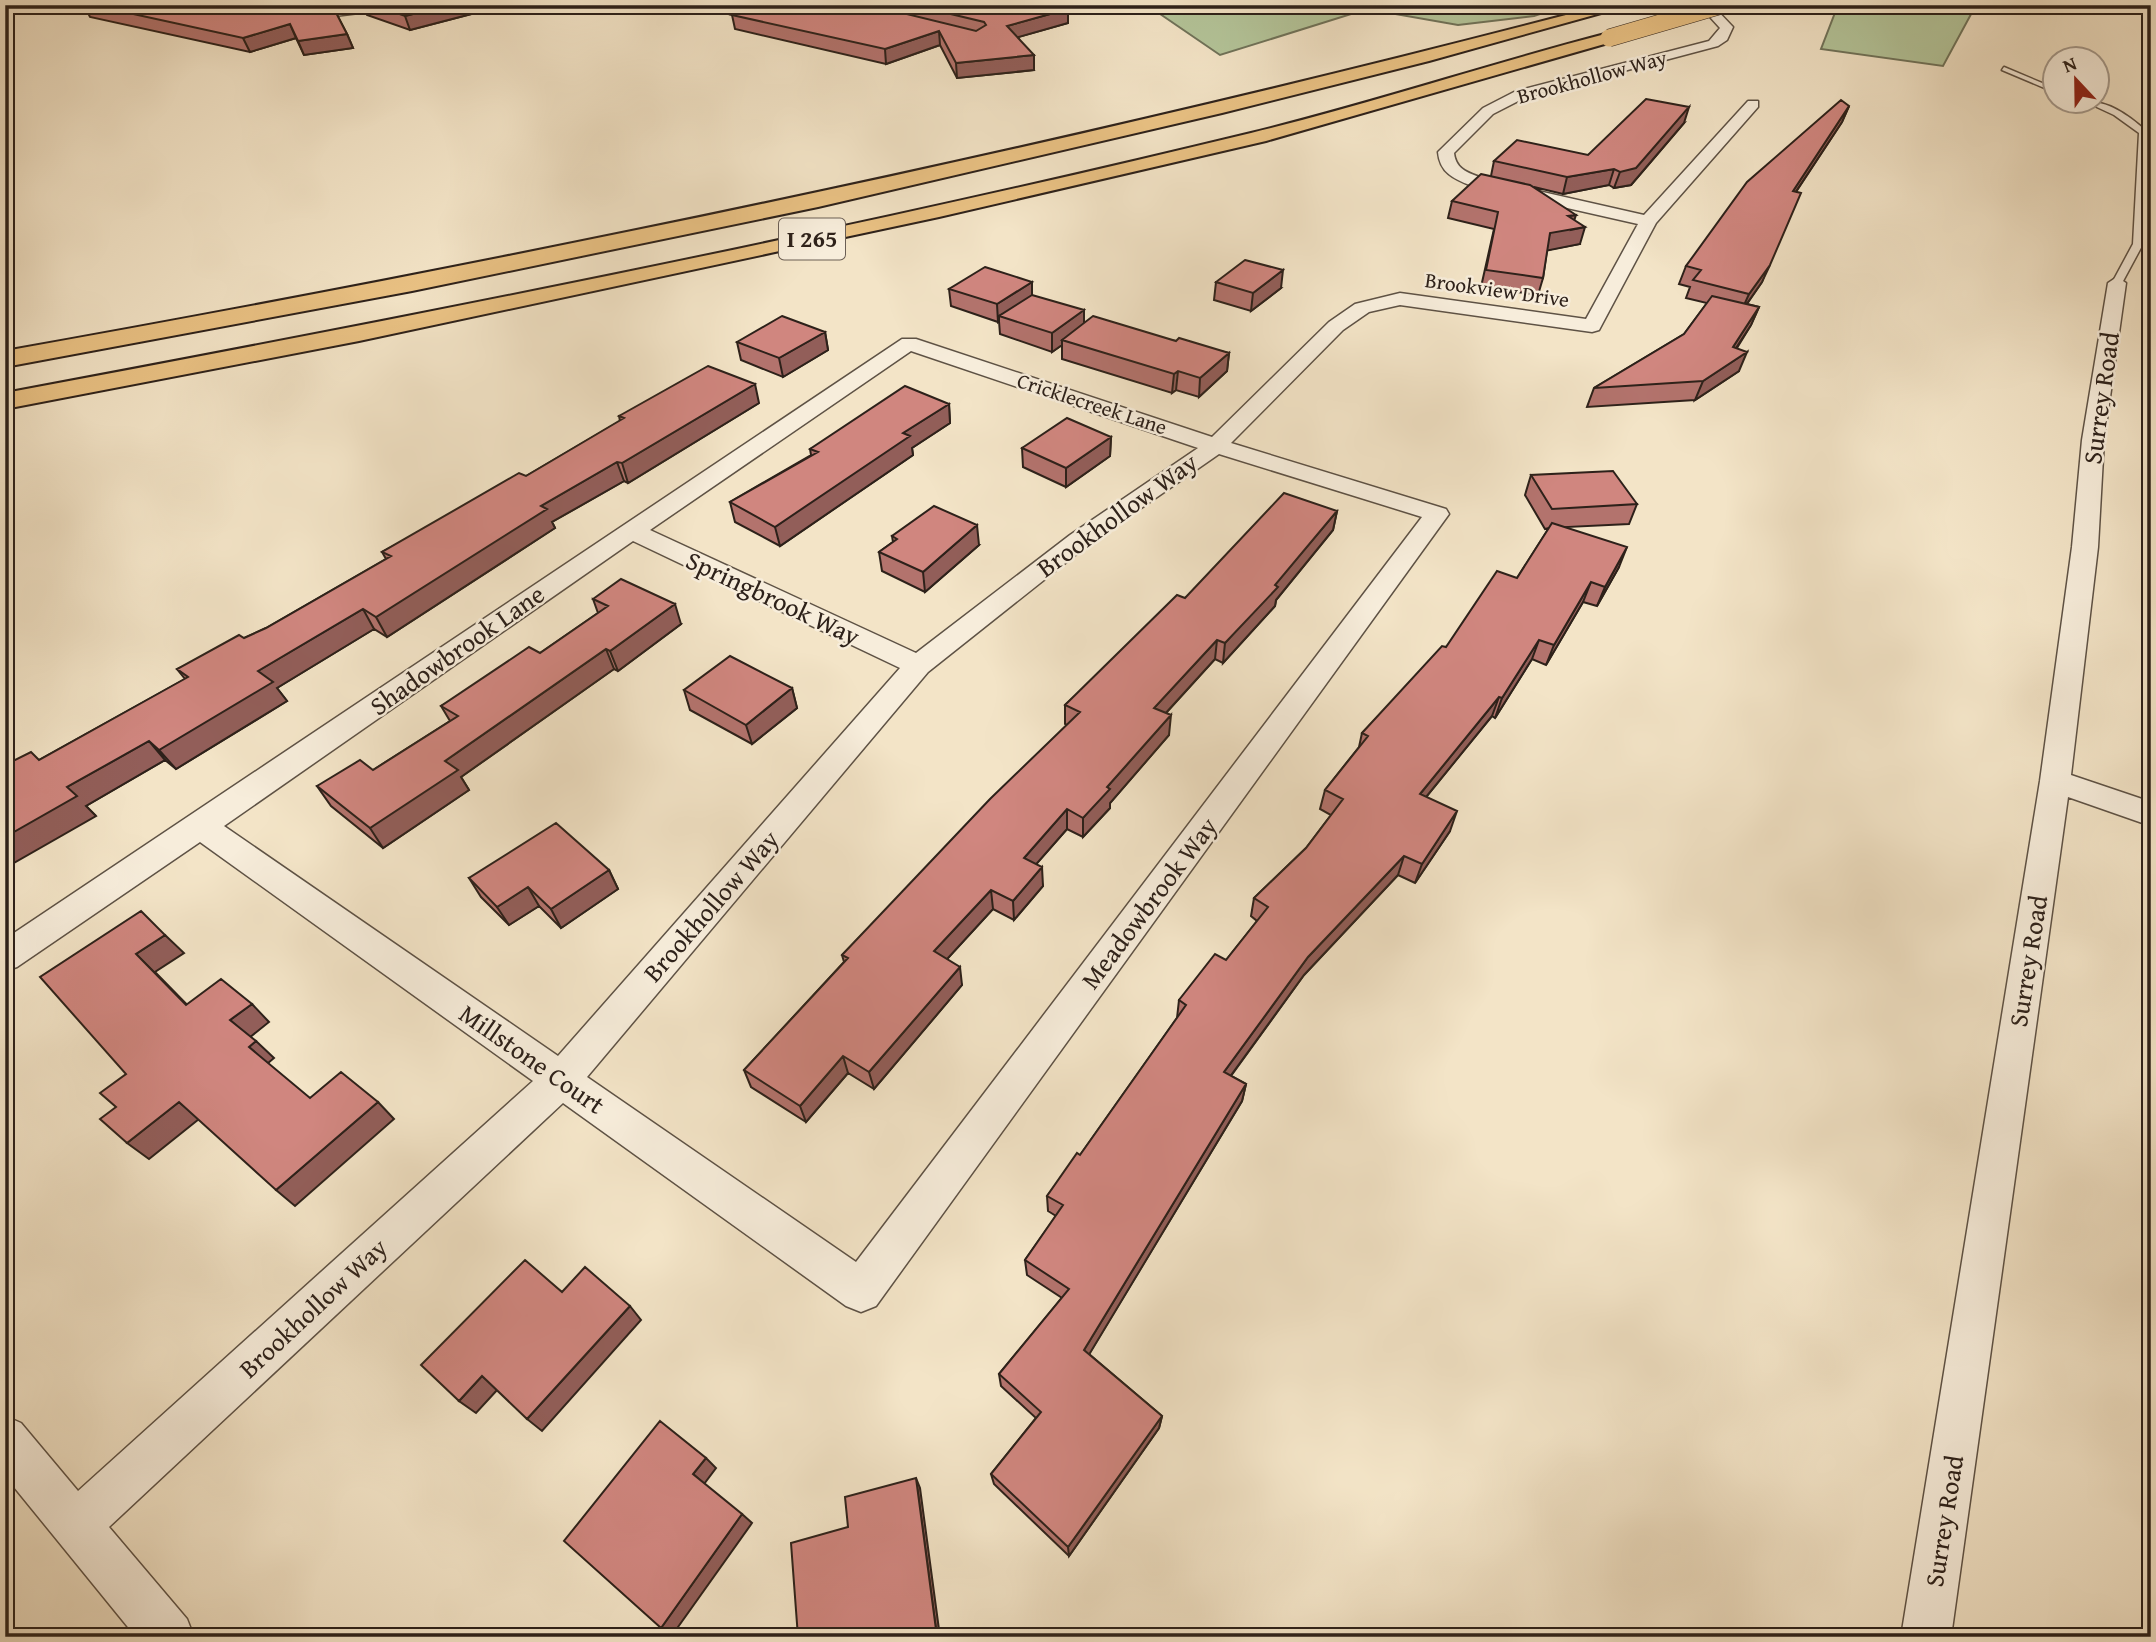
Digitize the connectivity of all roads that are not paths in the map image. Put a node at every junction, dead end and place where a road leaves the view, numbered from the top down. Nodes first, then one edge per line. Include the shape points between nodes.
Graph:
1 (247, 5) edge
2 (392, 5) edge
3 (1623, 5) edge
4 (1705, 5) edge
5 (1722, 5) edge
6 (2004, 69) dead end
7 (2040, 84) edge
8 (1753, 104) dead end
9 (2110, 110) edge
10 (1648, 221) junction
11 (2117, 283) joint
12 (1362, 308) joint
13 (909, 343) joint
14 (5, 359) edge
15 (5, 401) edge
16 (1216, 446) junction
17 (1437, 514) joint
18 (629, 530) junction
19 (918, 665) junction
20 (2056, 781) junction
21 (2151, 814) edge
22 (202, 827) junction
23 (5, 957) edge
24 (561, 1080) junction
25 (862, 1292) joint
26 (5, 1439) edge
27 (75, 1526) junction
28 (169, 1637) edge
29 (1926, 1637) edge

1 - 2 street via 310,15
3 - 14 highway, I 265 via 990,163 487,269
4 - 10 street, Brookhollow Way via 1727,27 1726,34 1708,46 1521,94 1500,103 1446,152 1447,164 1457,174 1480,184
5 - 15 highway, I 265, bridge via 1259,137 939,211 372,331
6 - 7 lane
8 - 10 street, Brookview Drive
9 - 11 lane via 2143,132 2138,244
10 - 12 street, Brookview Drive via 1592,326 1399,299
11 - 20 street, Surrey Road via 2093,440 2085,547
12 - 16 street, Brookhollow Way via 1336,326
13 - 16 street, Cricklecreek Lane
13 - 18 street, Shadowbrook Lane
16 - 17 street, Cricklecreek Lane
16 - 19 street, Brookhollow Way via 1079,540
17 - 25 street, Meadowbrook Way
18 - 19 street, Springbrook Way
18 - 22 street, Shadowbrook Lane
19 - 24 street, Brookhollow Way
20 - 21 street
20 - 29 street, Surrey Road
22 - 23 street, Shadowbrook Lane
22 - 24 street, Millstone Court
24 - 25 street, Millstone Court
24 - 27 street, Brookhollow Way
26 - 27 street
27 - 28 street

